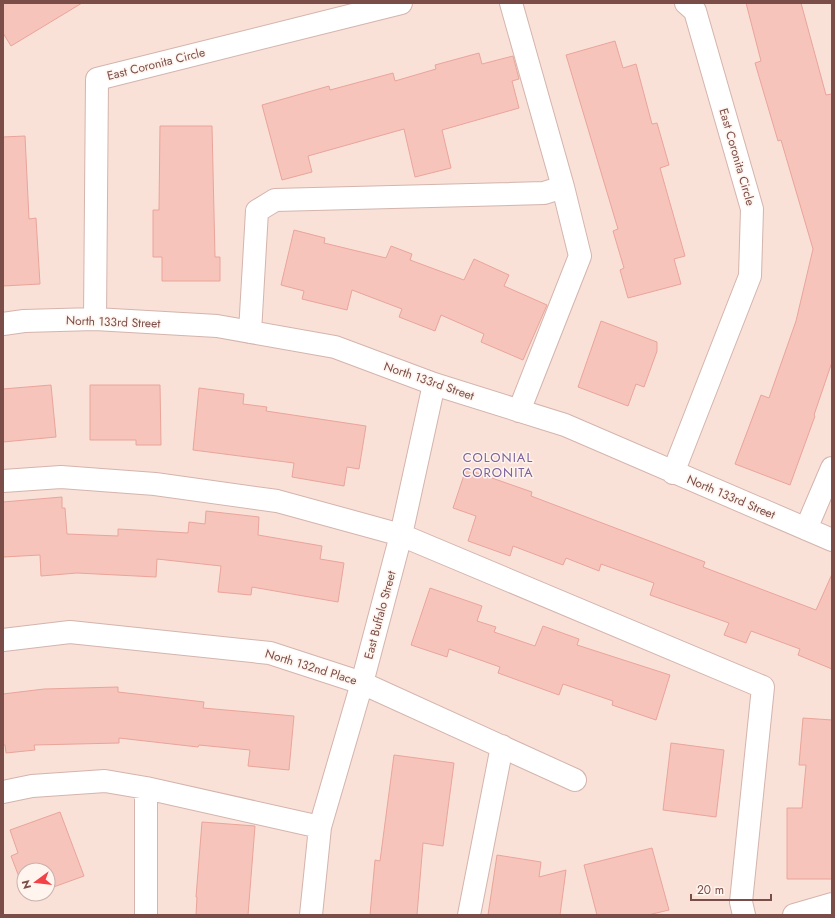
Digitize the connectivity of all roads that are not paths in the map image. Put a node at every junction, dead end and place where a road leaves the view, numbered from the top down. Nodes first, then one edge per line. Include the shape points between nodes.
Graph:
1 (401, 3) edge
2 (510, 3) edge
3 (686, 3) edge
4 (563, 187) junction
5 (95, 319) junction
6 (3, 324) edge
7 (250, 332) junction
8 (434, 384) junction
9 (519, 411) junction
10 (832, 468) edge
11 (673, 473) junction
12 (3, 481) edge
13 (806, 529) junction
14 (401, 535) junction
15 (832, 540) edge
16 (3, 640) edge
17 (362, 683) junction
18 (502, 746) junction
19 (575, 780) dead end
20 (146, 788) junction
21 (3, 792) edge
22 (320, 827) junction
23 (832, 904) edge
24 (146, 915) edge
25 (311, 915) edge
26 (469, 915) edge
27 (744, 915) edge
28 (794, 915) edge

1 - 5 street, East Coronita Circle via 97,79
2 - 4 street
3 - 11 street, East Coronita Circle via 696,11 752,209 750,276
4 - 7 street via 544,193 274,200 257,211
4 - 9 street via 580,256
5 - 6 street, North 133rd Street
5 - 7 street, North 133rd Street via 217,326
7 - 8 street, North 133rd Street via 335,347
8 - 9 street, North 133rd Street
8 - 14 street, East Buffalo Street
9 - 11 street, North 133rd Street via 565,425
10 - 13 street
11 - 13 street, North 133rd Street
12 - 14 street via 60,477 162,485 277,501
13 - 15 street, North 133rd Street
14 - 17 street, East Buffalo Street
14 - 27 street via 763,687 741,902
16 - 17 street, North 132nd Place via 70,632 270,653
17 - 18 street, North 132nd Place
17 - 22 street, East Buffalo Street
18 - 19 street, North 132nd Place
18 - 26 street
20 - 21 street via 105,781 32,786
20 - 22 street
20 - 24 street
22 - 25 street, East Buffalo Street
23 - 28 street

